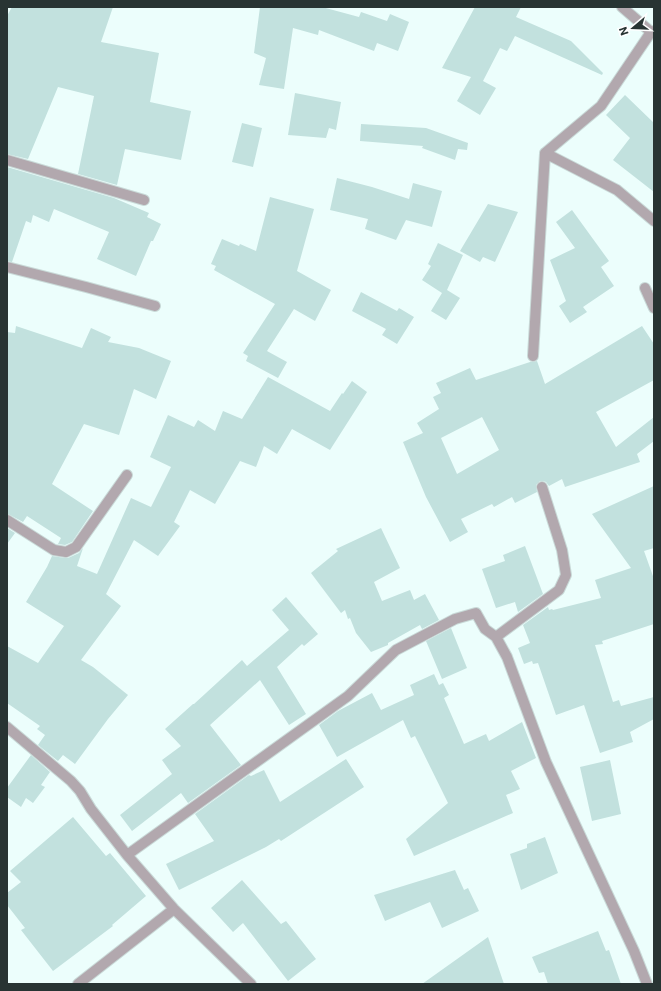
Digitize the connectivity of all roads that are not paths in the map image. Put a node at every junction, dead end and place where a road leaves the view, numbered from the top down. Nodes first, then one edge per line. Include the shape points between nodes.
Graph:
1 (622, 7) edge
2 (652, 31) edge
3 (544, 153) junction
4 (7, 160) edge
5 (144, 200) dead end
6 (654, 221) edge
7 (7, 267) edge
8 (645, 288) dead end
9 (155, 306) dead end
10 (654, 308) edge
11 (533, 356) dead end
12 (127, 475) dead end
13 (542, 487) dead end
14 (7, 520) edge
15 (496, 637) junction
16 (7, 727) edge
17 (127, 855) junction
18 (174, 909) junction
19 (78, 984) edge
20 (251, 984) edge
21 (647, 984) edge

1 - 2 street
2 - 3 street via 601,106
3 - 6 street via 616,190
3 - 11 street
4 - 5 street
7 - 9 street
8 - 10 street
12 - 14 street via 76,547 66,552 54,550
13 - 15 street via 562,550 566,575 559,590
15 - 17 street via 485,629 476,613 455,619 396,650 348,696
15 - 21 street via 507,657 546,762
16 - 17 street via 71,781
17 - 18 street
18 - 19 street
18 - 20 street

